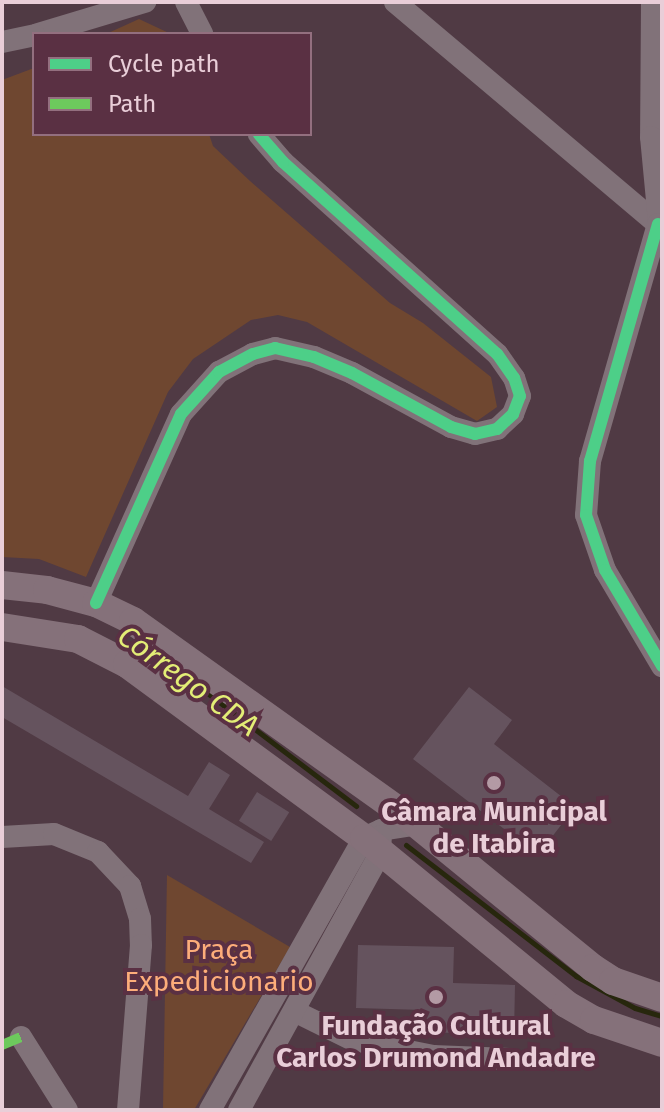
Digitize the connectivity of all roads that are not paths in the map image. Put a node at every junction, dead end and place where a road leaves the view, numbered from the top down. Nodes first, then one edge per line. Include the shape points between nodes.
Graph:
1 (145, 2) edge
2 (186, 2) edge
3 (395, 2) edge
4 (652, 2) edge
5 (46, 32) edge
6 (201, 32) edge
7 (32, 36) edge
8 (2, 42) edge
9 (261, 136) edge
10 (660, 231) edge
11 (2, 585) edge
12 (96, 603) junction
13 (2, 627) edge
14 (662, 666) edge
15 (382, 798) junction
16 (417, 824) junction
17 (2, 837) edge
18 (375, 840) junction
19 (662, 998) edge
20 (294, 1011) junction
21 (21, 1037) dead end
22 (662, 1043) edge
23 (509, 1059) dead end
24 (67, 1110) edge
25 (128, 1110) edge
26 (210, 1110) edge
27 (239, 1110) edge

1 - 5 street
2 - 6 street
3 - 10 street
4 - 10 street via 651,137
7 - 8 street
9 - 12 street via 497,354 520,396 513,414 497,429 475,434 451,427 314,357 275,348 253,354 219,372 181,414
10 - 14 street via 590,461 586,515 605,570
11 - 12 main road
12 - 15 main road via 133,621
13 - 18 main road via 78,639 127,664
15 - 16 main road
15 - 18 street
16 - 18 street
16 - 19 main road via 593,968
17 - 25 street via 54,834 98,852 130,886 141,945
18 - 20 street
18 - 22 main road via 566,1004 594,1020
18 - 26 street
20 - 23 street via 353,1040 433,1056
20 - 27 street
21 - 24 street

